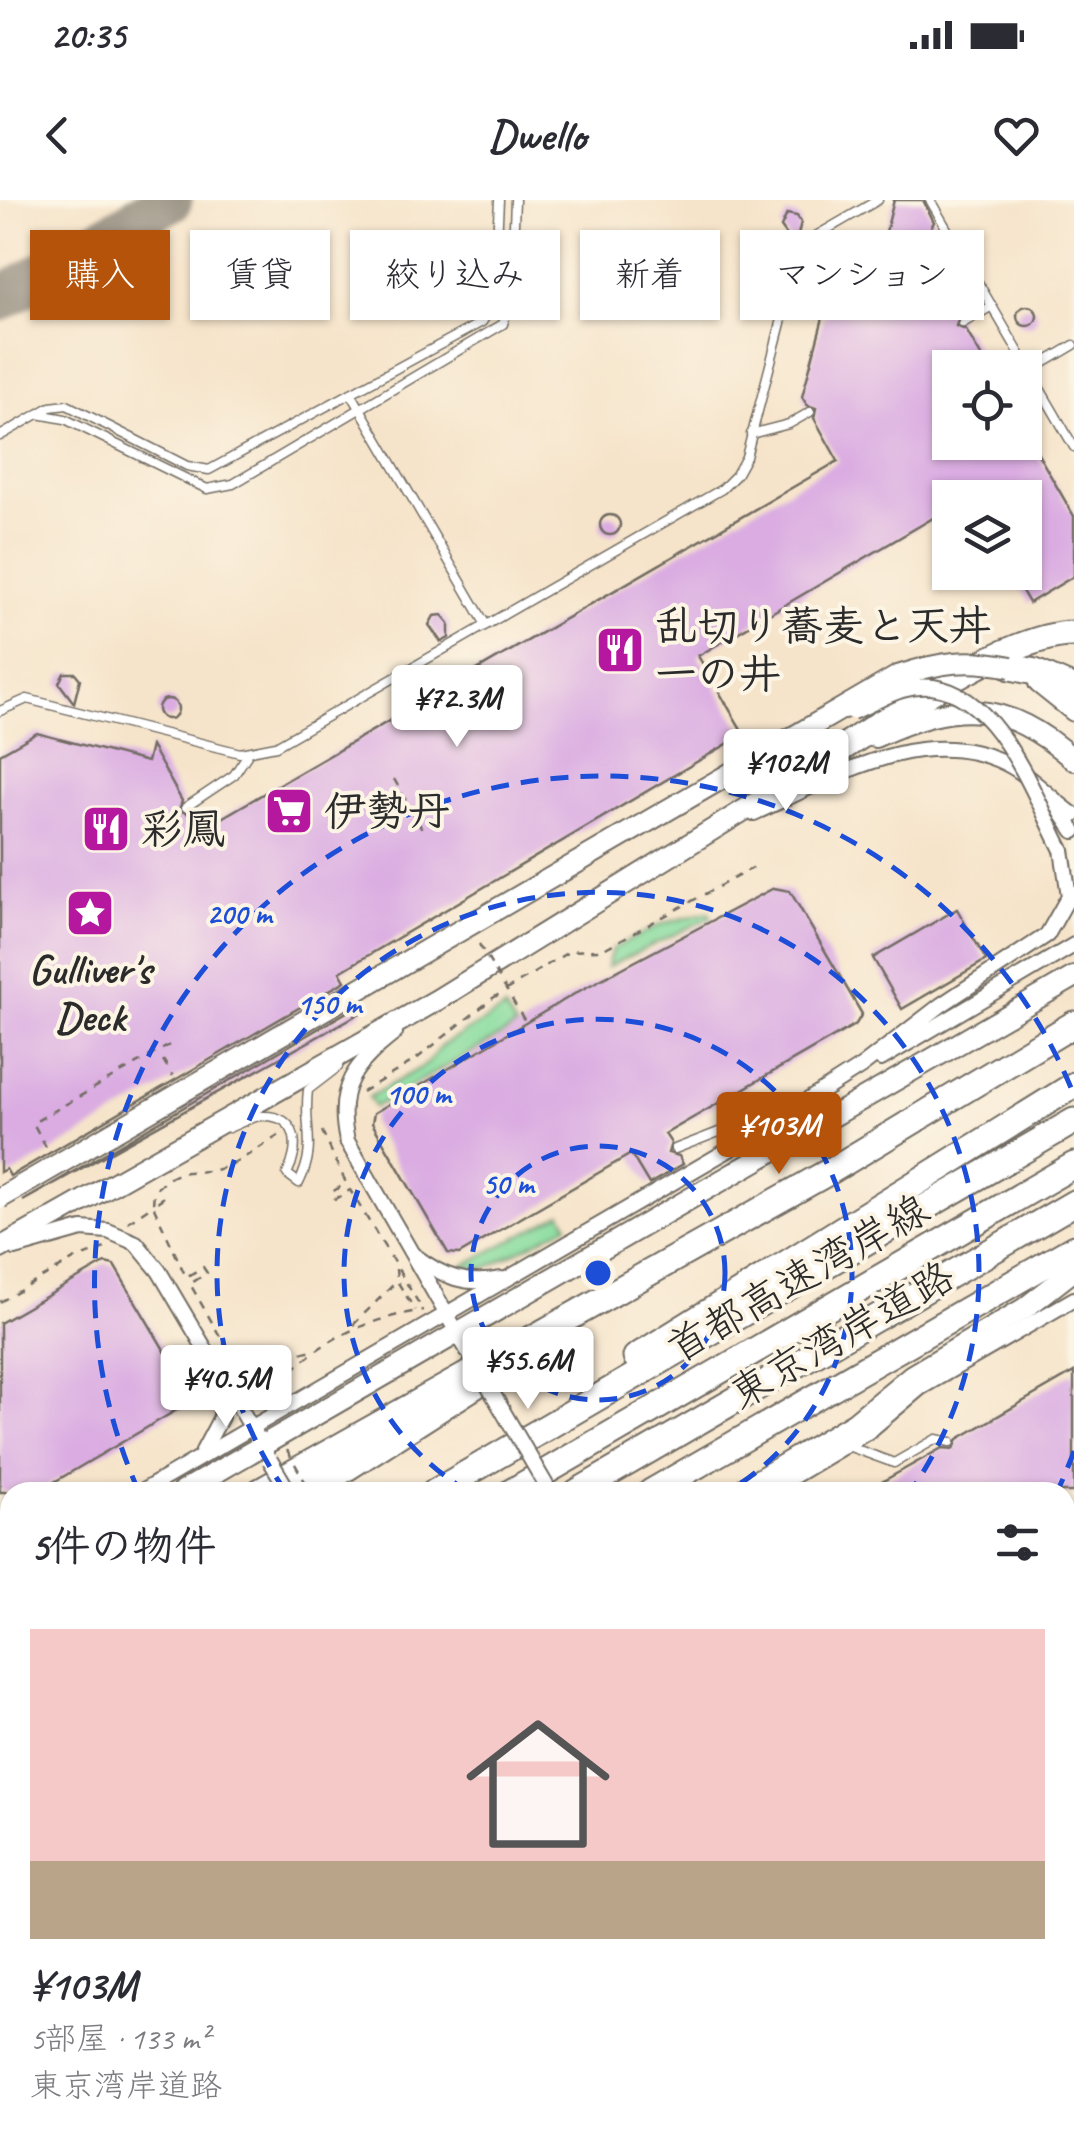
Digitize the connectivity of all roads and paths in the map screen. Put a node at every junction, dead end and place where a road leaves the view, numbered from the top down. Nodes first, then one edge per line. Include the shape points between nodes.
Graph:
1 (499, 200) edge
2 (514, 200) edge
3 (878, 200) edge
4 (930, 200) edge
5 (992, 306) junction
6 (963, 323) dead end
7 (1074, 345) edge
8 (1018, 350) edge
9 (1042, 364) edge
10 (1042, 392) edge
11 (351, 393) junction
12 (360, 410) junction
13 (810, 412) dead end
14 (38, 414) junction
15 (752, 434) junction
16 (0, 436) edge
17 (1074, 447) edge
18 (486, 625) junction
19 (1061, 634) edge
20 (1012, 667) junction
21 (1074, 688) edge
22 (0, 711) edge
23 (1074, 711) edge
24 (823, 723) junction
25 (248, 754) junction
26 (1074, 760) edge
27 (819, 762) junction
28 (394, 779) dead end
29 (1054, 801) junction
30 (186, 807) dead end
31 (1074, 814) edge
32 (726, 825) junction
33 (1074, 831) edge
34 (425, 834) dead end
35 (760, 864) dead end
36 (476, 938) dead end
37 (1074, 945) edge
38 (1074, 976) edge
39 (437, 1000) junction
40 (526, 1024) dead end
41 (1074, 1024) edge
42 (173, 1042) dead end
43 (350, 1050) junction
44 (862, 1066) junction
45 (1074, 1086) edge
46 (360, 1094) dead end
47 (814, 1095) junction
48 (1074, 1121) edge
49 (321, 1126) dead end
50 (284, 1132) dead end
51 (178, 1147) junction
52 (675, 1149) dead end
53 (50, 1155) dead end
54 (1074, 1164) edge
55 (346, 1184) junction
56 (350, 1190) junction
57 (164, 1197) dead end
58 (0, 1198) edge
59 (1074, 1203) edge
60 (153, 1205) junction
61 (122, 1226) dead end
62 (111, 1248) dead end
63 (1074, 1248) edge
64 (0, 1250) edge
65 (410, 1251) junction
66 (395, 1268) junction
67 (1074, 1270) edge
68 (186, 1277) junction
69 (511, 1277) junction
70 (397, 1281) junction
71 (190, 1284) junction
72 (1074, 1299) edge
73 (0, 1302) edge
74 (415, 1311) junction
75 (445, 1314) junction
76 (348, 1329) junction
77 (545, 1330) junction
78 (458, 1334) junction
79 (316, 1348) junction
80 (238, 1363) junction
81 (246, 1368) junction
82 (220, 1377) junction
83 (264, 1400) junction
84 (250, 1427) junction
85 (529, 1438) junction
86 (952, 1442) dead end
87 (845, 1445) junction
88 (287, 1450) dead end
89 (267, 1453) junction
90 (195, 1460) junction
91 (158, 1482) edge
92 (204, 1482) edge
93 (277, 1482) edge
94 (283, 1482) edge
95 (305, 1482) edge
96 (326, 1482) edge
97 (453, 1482) edge
98 (528, 1482) edge
99 (544, 1482) edge
100 (594, 1482) edge
101 (668, 1482) edge
102 (755, 1482) edge
103 (784, 1482) edge

1 - 11 lane via 490,314
2 - 12 lane via 503,324
3 - 15 lane via 799,254
4 - 5 lane
5 - 6 lane
5 - 8 lane
7 - 9 lane
10 - 17 lane
11 - 12 lane
11 - 14 lane via 208,470 187,466 67,405
12 - 14 lane via 233,484 207,489 65,419
12 - 18 lane
13 - 15 lane
14 - 16 lane
15 - 18 lane via 736,476 722,488
18 - 25 lane via 276,746
19 - 27 highway via 1002,654
20 - 21 highway
20 - 23 street
20 - 24 street, bridge via 945,660 898,676
22 - 25 lane via 19,700 42,701
24 - 44 street, bridge via 901,690 936,686 980,707 1062,850 1069,896 1047,935
24 - 58 street, bridge
25 - 30 lane via 234,775
26 - 27 street via 1030,725 963,709 910,721
27 - 32 street
28 - 34 path
29 - 31 street
29 - 32 street via 986,754 930,747 883,758
29 - 33 street
32 - 39 street
35 - 46 path via 602,950 570,951
36 - 40 path, bridge
37 - 44 street via 928,1035
38 - 78 street
39 - 43 street
39 - 65 street via 358,1065 348,1078 342,1121
41 - 77 highway via 832,1170
42 - 53 path via 33,1123
43 - 51 street
43 - 51 lane via 308,1090 312,1156 299,1183 286,1174 297,1154 296,1138 286,1124 262,1116
44 - 47 street
45 - 85 highway via 566,1400
47 - 52 lane
47 - 69 street
48 - 85 highway, 首都高速湾岸線
49 - 55 path
50 - 60 path via 220,1169 189,1169 164,1180
51 - 64 street
54 - 98 highway, 首都高速湾岸線
55 - 56 path
55 - 56 path via 332,1192 335,1199
56 - 66 path
57 - 60 path
59 - 100 highway
60 - 61 path
60 - 68 path
62 - 73 path via 97,1248
63 - 101 highway, 東京湾岸道路
64 - 82 street via 82,1229 136,1243
65 - 69 street via 448,1278
65 - 75 street
66 - 70 path, bridge
66 - 74 path, bridge via 424,1312
67 - 102 street via 1026,1308 912,1375 855,1422
68 - 71 path
68 - 71 path via 204,1268 207,1273
69 - 75 street
70 - 74 path, bridge
70 - 76 path, bridge
71 - 80 path
72 - 87 street via 910,1394
74 - 76 path, bridge
75 - 78 street
75 - 84 street
76 - 79 path, bridge
77 - 93 highway
77 - 96 highway via 456,1400
78 - 89 street
78 - 99 street, bridge
79 - 81 path
79 - 83 path, bridge
80 - 81 path
80 - 83 path, bridge via 261,1406
81 - 83 path
82 - 84 street
82 - 90 street via 222,1417
84 - 89 street
84 - 90 street
85 - 97 highway, 首都高速湾岸線
86 - 87 lane via 936,1439 894,1464
87 - 103 street
88 - 95 path, bridge
89 - 92 street
89 - 94 street, bridge
90 - 91 street

